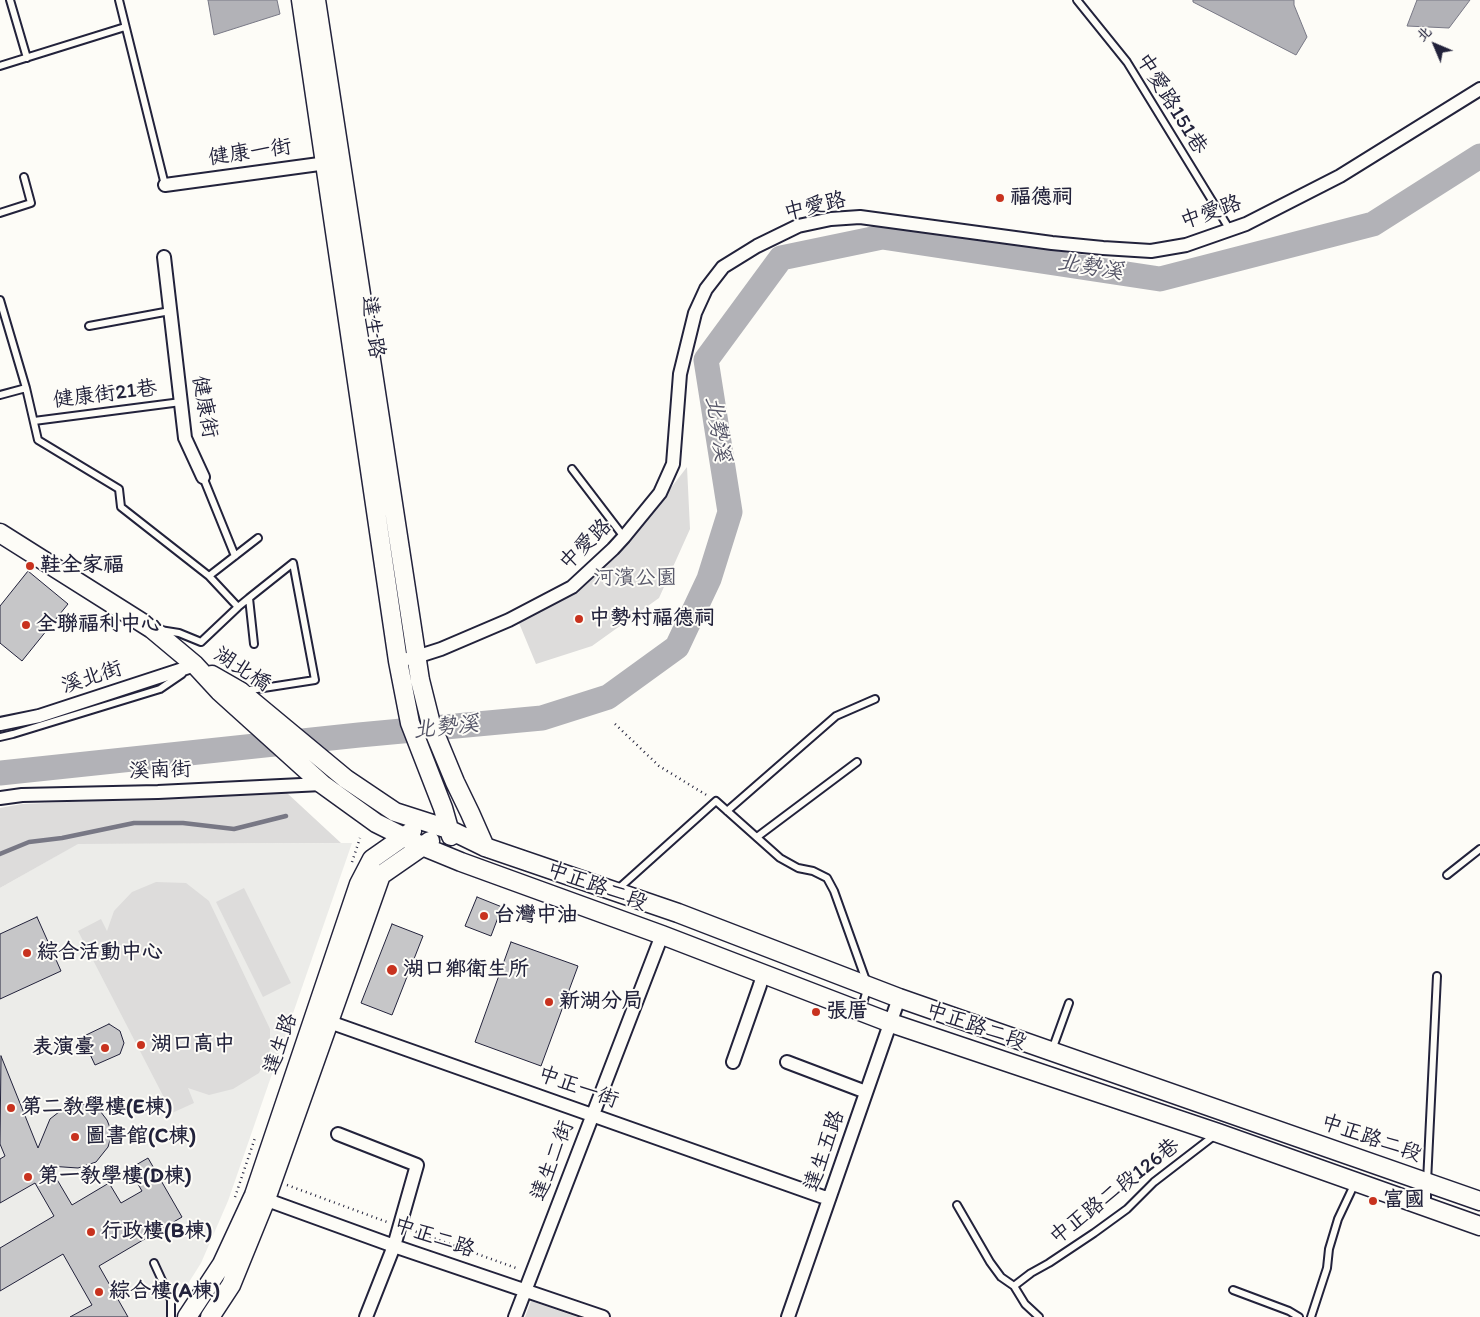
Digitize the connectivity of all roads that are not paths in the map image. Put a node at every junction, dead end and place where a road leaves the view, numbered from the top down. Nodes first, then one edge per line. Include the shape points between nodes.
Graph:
1 (10, 0) edge
2 (119, 0) edge
3 (301, 0) edge
4 (316, 0) edge
5 (1077, 0) edge
6 (125, 27) junction
7 (27, 58) junction
8 (0, 66) edge
9 (1480, 89) edge
10 (333, 162) junction
11 (24, 177) dead end
12 (165, 185) joint
13 (0, 213) edge
14 (1230, 230) junction
15 (164, 256) dead end
16 (0, 300) edge
17 (170, 311) junction
18 (89, 326) dead end
19 (26, 388) junction
20 (376, 392) junction
21 (359, 394) junction
22 (0, 395) edge
23 (181, 402) junction
24 (34, 421) junction
25 (572, 468) dead end
26 (203, 477) joint
27 (0, 533) edge
28 (624, 537) junction
29 (258, 538) dead end
30 (235, 556) junction
31 (209, 576) junction
32 (249, 598) junction
33 (238, 607) junction
34 (152, 629) junction
35 (254, 644) dead end
36 (416, 657) junction
37 (398, 661) junction
38 (195, 665) junction
39 (240, 691) junction
40 (875, 698) dead end
41 (0, 724) edge
42 (0, 737) edge
43 (857, 762) dead end
44 (322, 784) junction
45 (0, 798) edge
46 (443, 808) junction
47 (727, 811) junction
48 (470, 813) junction
49 (425, 821) junction
50 (448, 829) junction
51 (404, 836) junction
52 (757, 837) junction
53 (422, 846) junction
54 (485, 847) junction
55 (1480, 849) edge
56 (461, 862) junction
57 (1447, 875) dead end
58 (615, 892) junction
59 (662, 935) junction
60 (763, 974) junction
61 (1437, 976) dead end
62 (868, 986) junction
63 (898, 998) junction
64 (1069, 1003) dead end
65 (861, 1011) junction
66 (322, 1019) junction
67 (891, 1022) junction
68 (1051, 1051) junction
69 (733, 1062) dead end
70 (787, 1062) dead end
71 (866, 1092) junction
72 (592, 1114) junction
73 (1218, 1133) junction
74 (338, 1134) dead end
75 (1355, 1182) junction
76 (1427, 1182) junction
77 (260, 1197) junction
78 (829, 1199) junction
79 (1480, 1201) edge
80 (957, 1205) dead end
81 (1427, 1208) junction
82 (1480, 1226) edge
83 (394, 1246) junction
84 (154, 1264) dead end
85 (1014, 1286) junction
86 (525, 1290) junction
87 (1233, 1290) dead end
88 (171, 1317) edge
89 (187, 1317) edge
90 (210, 1317) edge
91 (366, 1317) edge
92 (514, 1317) edge
93 (603, 1317) edge
94 (788, 1317) edge
95 (1039, 1317) edge
96 (1299, 1317) edge
97 (1310, 1317) edge

1 - 7 lane
2 - 6 lane
3 - 10 main road, 達生路
4 - 10 main road, 達生路
5 - 14 lane, 中愛路151巷 via 1127,62
6 - 7 lane
6 - 12 lane
7 - 8 lane
9 - 14 street, 中愛路 via 1340,176
10 - 12 street, 健康一街
10 - 20 main road, 達生路
10 - 21 main road, 達生路
11 - 13 lane via 31,203
14 - 28 street, 中愛路 via 1186,245 1152,250 1052,243 860,216 798,226 757,246 723,267 706,290 695,313 680,374 674,464 660,493
15 - 17 street, 健康街
16 - 19 lane
17 - 18 lane
17 - 23 street, 健康街
19 - 22 lane
19 - 24 lane
20 - 21 street
20 - 36 main road, 達生路
21 - 37 main road, 達生路
23 - 24 lane, 健康街21巷
23 - 26 street, 健康街 via 185,438
24 - 31 lane via 38,440 120,489 121,507
25 - 28 lane
26 - 30 lane, 健康街
27 - 34 main road
28 - 36 street, 中愛路 via 572,587 509,620
29 - 30 lane
30 - 31 lane
31 - 33 lane
32 - 33 lane
32 - 35 lane
32 - 39 lane via 293,563 315,680
33 - 34 lane via 201,642 179,633
34 - 38 main road
36 - 37 street, 中愛路
36 - 48 main road, 達生路 via 431,724
37 - 46 main road, 達生路 via 410,723
38 - 39 main road, 湖北橋
38 - 41 street, 溪北街 via 39,716
38 - 42 lane via 160,689
38 - 44 main road, 湖北橋 via 219,691
39 - 49 main road, 湖北橋 via 346,779 396,812
40 - 47 lane via 836,716
43 - 52 lane
44 - 45 street, 溪南街
44 - 51 main road, 湖北橋 via 376,823
46 - 49 main road, 達生路
46 - 50 main road
47 - 52 lane
47 - 58 lane via 716,801
48 - 50 main road, 達生路
48 - 54 main road
49 - 50 main road, 中正路二段
49 - 51 main road, 達生路
50 - 53 main road, 達生路
50 - 54 main road, 中正路二段
50 - 56 main road
51 - 53 main road, 中正路二段
51 - 66 main road, 達生路 via 372,859 359,884
52 - 62 lane via 780,858 827,878
53 - 56 main road, 中正路二段
53 - 66 main road, 達生路 via 381,875
54 - 58 main road, 中正路二段
55 - 57 lane
56 - 59 main road, 中正路二段
58 - 62 main road, 中正路二段
59 - 60 main road, 中正路二段
59 - 72 street, 達生二街
60 - 65 main road, 中正路二段
60 - 69 street
61 - 76 lane
62 - 63 main road, 中正路二段
62 - 65 lane
63 - 67 street, 達生五路
63 - 68 main road, 中正路二段
64 - 68 lane
65 - 67 main road, 中正路二段
66 - 72 street, 中正一街
66 - 77 main road, 達生路
67 - 71 street, 達生五路
67 - 73 main road, 中正路二段
68 - 76 main road, 中正路二段
70 - 71 street
71 - 78 street, 達生五路
72 - 78 street, 中正一街
72 - 86 street, 達生二街
73 - 75 main road, 中正路二段
73 - 85 lane, 中正路二段126巷 via 1154,1182 1127,1209
74 - 83 street via 417,1165
75 - 81 main road, 中正路二段
75 - 97 lane via 1338,1219 1327,1268
76 - 79 main road, 中正路二段
76 - 81 lane
77 - 83 street, 中正二路
77 - 89 main road, 達生路
77 - 90 main road, 達生路 via 231,1285
78 - 94 street, 達生五路
80 - 85 lane via 990,1262 1001,1277
81 - 82 main road, 中正路二段
83 - 86 street, 中正二路
83 - 91 street
84 - 88 lane via 171,1300
85 - 95 lane via 1025,1304
86 - 92 street, 達生二街
86 - 93 street, 中正二路
87 - 96 lane via 1289,1310

